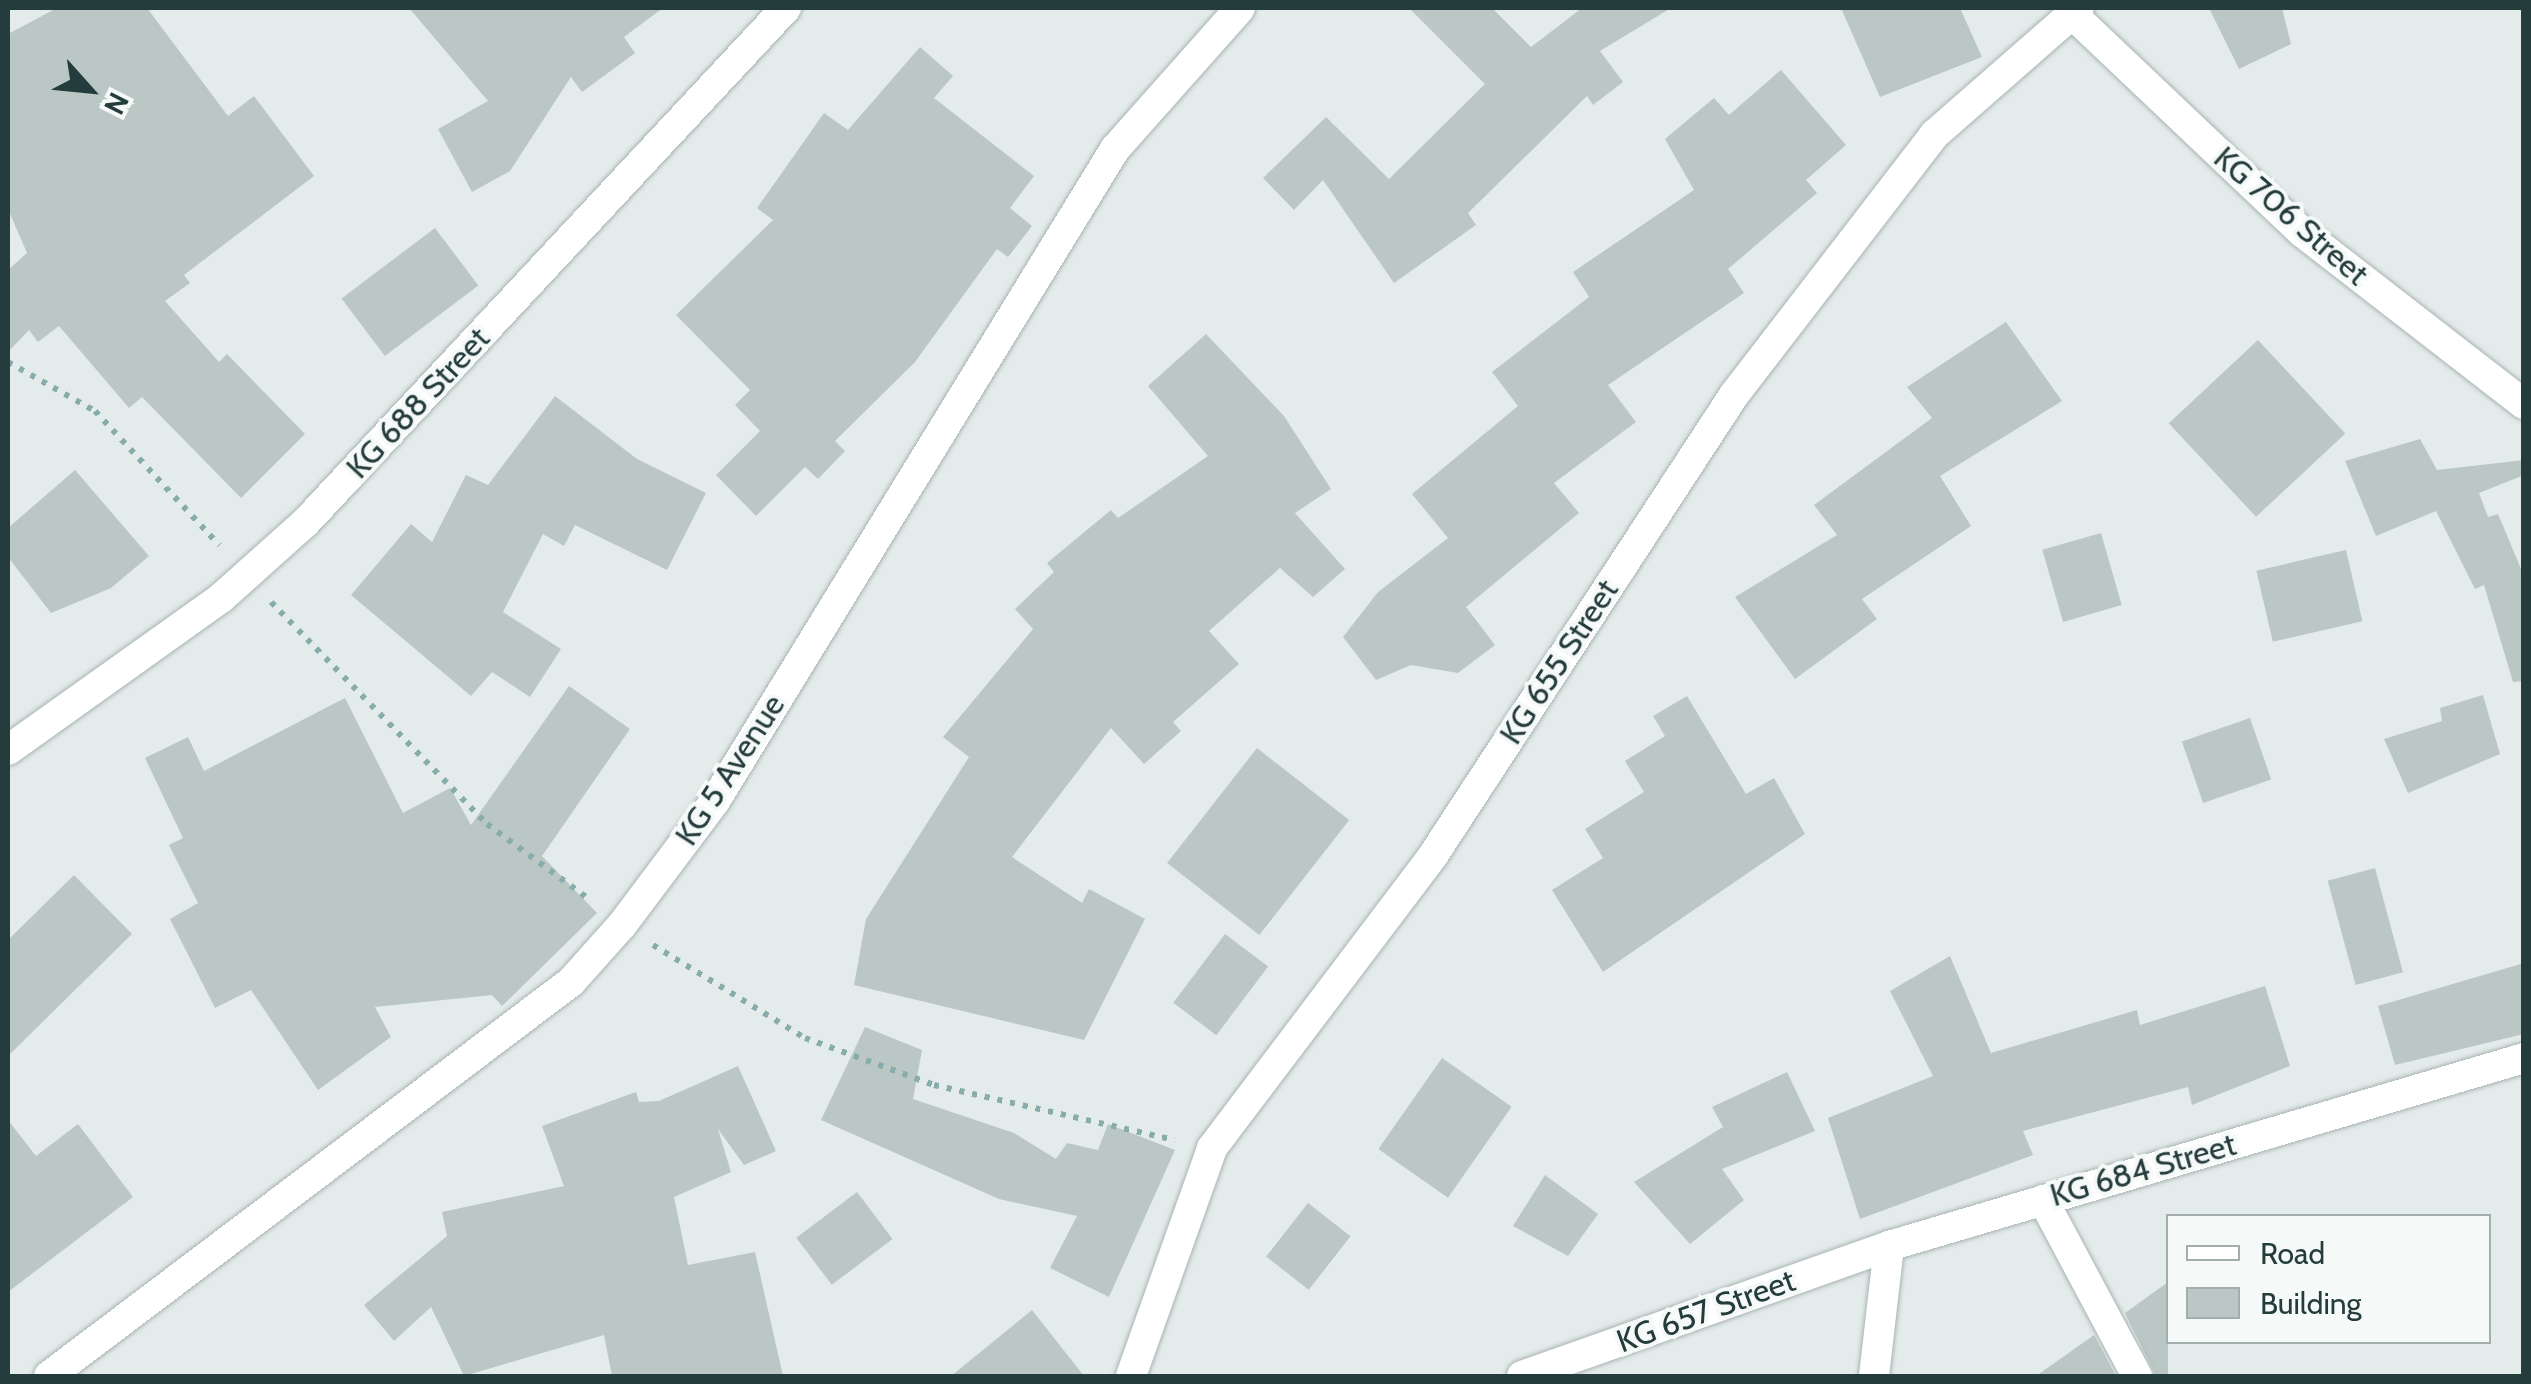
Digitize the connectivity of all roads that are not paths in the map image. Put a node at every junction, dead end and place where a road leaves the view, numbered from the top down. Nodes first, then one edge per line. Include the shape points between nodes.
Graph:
1 (786, 8) edge
2 (1240, 8) edge
3 (2075, 10) edge
4 (2524, 404) edge
5 (8, 750) edge
6 (2524, 1058) edge
7 (2043, 1200) junction
8 (1890, 1246) junction
9 (49, 1376) edge
10 (1131, 1376) edge
11 (1522, 1376) edge
12 (1874, 1376) edge
13 (2137, 1376) edge

1 - 5 street, KG 688 Street via 246,576
2 - 9 street, KG 5 Avenue via 1114,149 715,801 622,925 572,982
3 - 4 street, KG 706 Street via 2302,232
3 - 10 street, KG 655 Street via 1935,134 1734,394 1434,854 1212,1148
6 - 7 street, KG 684 Street
7 - 8 street, KG 684 Street
7 - 13 street
8 - 11 street, KG 657 Street
8 - 12 street

